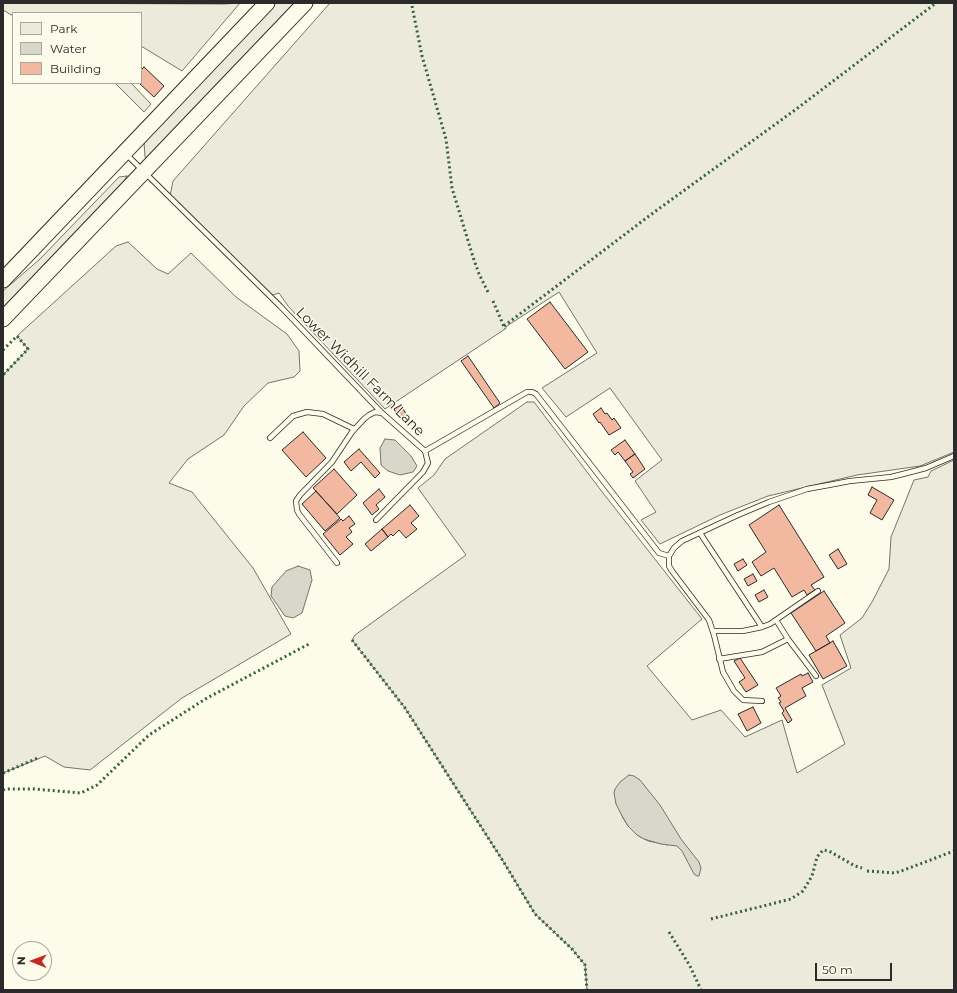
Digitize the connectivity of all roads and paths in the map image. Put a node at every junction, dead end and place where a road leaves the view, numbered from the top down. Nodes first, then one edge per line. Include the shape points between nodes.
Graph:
1 (267, 3) edge
2 (305, 3) edge
3 (125, 153) junction
4 (145, 171) junction
5 (3, 280) edge
6 (3, 319) edge
7 (382, 412) junction
8 (354, 429) junction
9 (270, 438) dead end
10 (425, 451) junction
11 (954, 456) edge
12 (376, 520) dead end
13 (700, 533) junction
14 (669, 556) junction
15 (337, 563) dead end
16 (818, 591) dead end
17 (776, 620) junction
18 (762, 628) junction
19 (713, 631) junction
20 (788, 639) junction
21 (720, 659) junction
22 (816, 676) dead end
23 (762, 701) dead end

1 - 3 highway
2 - 4 highway
3 - 4 lane, Lower Widhill Farm Lane
3 - 5 highway
4 - 6 highway
4 - 7 lane, Lower Widhill Farm Lane
7 - 8 lane via 369,415
7 - 10 lane, Lower Widhill Farm Lane
8 - 9 lane via 327,416 307,412 293,416
8 - 15 lane via 332,462 296,501 296,510
10 - 12 lane via 428,463 423,472
10 - 14 lane, Lower Widhill Farm Lane via 506,403 532,392 545,404 659,553
11 - 13 lane via 926,468 892,477 850,481 807,490 769,502
13 - 14 lane via 682,541
13 - 18 lane
14 - 19 lane via 669,566 704,613
16 - 17 lane
17 - 18 lane
17 - 20 lane
18 - 19 lane
19 - 21 lane
20 - 21 lane via 762,652
20 - 22 lane
21 - 23 lane via 728,682 739,697 746,701

